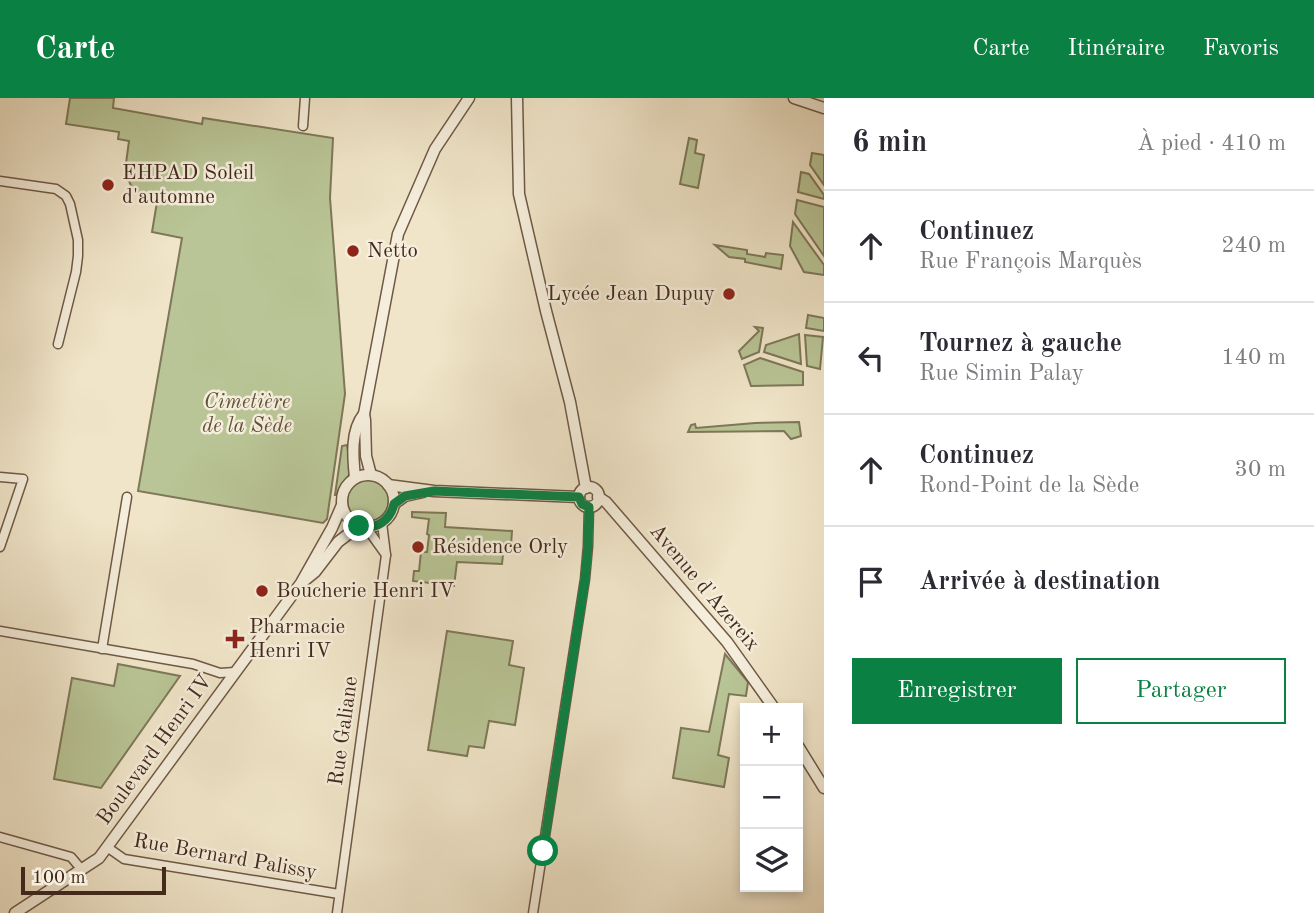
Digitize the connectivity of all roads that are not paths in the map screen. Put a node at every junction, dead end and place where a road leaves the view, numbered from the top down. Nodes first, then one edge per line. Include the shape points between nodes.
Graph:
1 (305, 98) edge
2 (469, 98) edge
3 (517, 98) edge
4 (794, 98) edge
5 (824, 108) edge
6 (303, 126) dead end
7 (0, 181) edge
8 (58, 344) dead end
9 (364, 414) junction
10 (372, 475) junction
11 (0, 477) edge
12 (355, 478) junction
13 (388, 485) junction
14 (586, 488) junction
15 (434, 491) junction
16 (127, 497) dead end
17 (579, 497) junction
18 (598, 497) junction
19 (394, 504) junction
20 (342, 505) junction
21 (589, 507) junction
22 (382, 523) junction
23 (362, 526) junction
24 (0, 547) edge
25 (386, 555) junction
26 (301, 583) junction
27 (0, 631) edge
28 (102, 649) junction
29 (235, 672) junction
30 (770, 703) edge
31 (803, 754) edge
32 (824, 788) edge
33 (0, 837) edge
34 (107, 847) junction
35 (82, 870) junction
36 (339, 894) junction
37 (15, 913) edge
38 (337, 913) edge
39 (533, 913) edge

1 - 6 street
2 - 9 street via 435,149 398,234
3 - 14 street via 519,194 570,402
4 - 5 street
7 - 8 street via 56,189 70,204 78,256
9 - 10 street
9 - 12 street via 353,448
10 - 12 street
10 - 13 street
11 - 24 street via 23,480
12 - 20 street via 344,489
13 - 15 street
13 - 19 street
14 - 17 street
14 - 18 street via 594,489
15 - 17 street
15 - 19 street via 405,496
16 - 28 street
17 - 21 street
18 - 21 street
18 - 30 street, Avenue d'Azereix via 727,642
19 - 22 street
20 - 23 street via 348,518
20 - 26 street, Boulevard Henri IV
21 - 39 street via 585,579
22 - 23 street
22 - 25 street, Rue Galiane
23 - 25 street
23 - 26 street, Boulevard Henri IV via 338,542
25 - 36 street, Rue Galiane
26 - 29 street, Boulevard Henri IV
27 - 28 street
28 - 29 street via 220,673
29 - 34 street, Boulevard Henri IV
31 - 32 street
33 - 35 street via 71,857
34 - 35 street, Boulevard Henri IV
34 - 36 street, Rue Bernard Palissy via 124,859
35 - 37 street, Boulevard Henri IV
36 - 38 street, Rue Galiane

